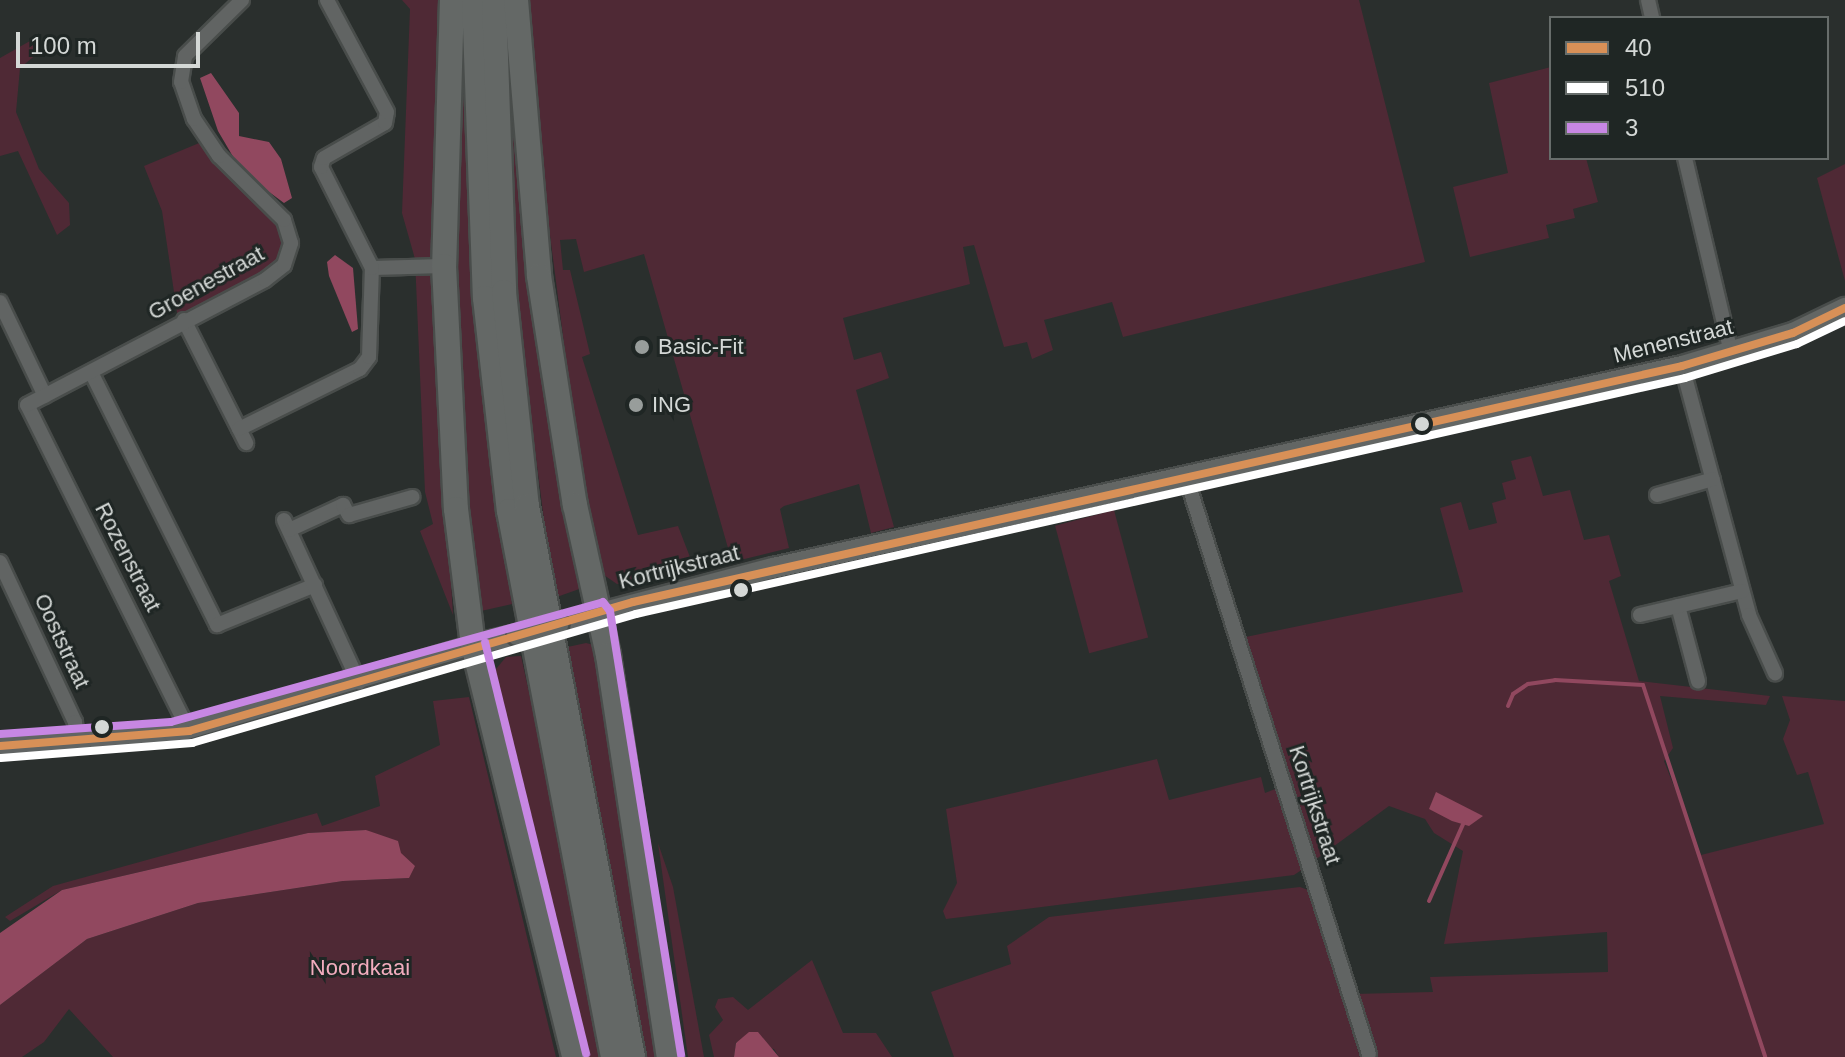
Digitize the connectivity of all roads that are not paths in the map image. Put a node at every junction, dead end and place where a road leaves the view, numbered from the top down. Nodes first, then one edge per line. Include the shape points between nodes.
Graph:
1 (242, 0) edge
2 (327, 0) edge
3 (452, 0) edge
4 (474, 0) edge
5 (494, 0) edge
6 (516, 0) edge
7 (1685, 160) edge
8 (444, 266) junction
9 (372, 268) junction
10 (0, 302) edge
11 (1845, 308) edge
12 (184, 320) junction
13 (1731, 353) junction
14 (1682, 366) junction
15 (91, 372) junction
16 (45, 396) junction
17 (1506, 404) joint
18 (27, 405) joint
19 (1713, 479) junction
20 (1187, 480) junction
21 (1657, 495) dead end
22 (412, 497) dead end
23 (0, 562) edge
24 (315, 585) junction
25 (1742, 591) junction
26 (1678, 606) junction
27 (598, 613) junction
28 (1640, 615) dead end
29 (473, 645) junction
30 (1775, 673) dead end
31 (1698, 681) dead end
32 (359, 682) junction
33 (189, 731) junction
34 (77, 741) junction
35 (0, 746) edge
36 (1369, 1054) dead end
37 (574, 1057) edge
38 (613, 1057) edge
39 (633, 1057) edge
40 (669, 1057) edge

1 - 12 street, Groenestraat via 185,56 181,82 194,119 219,156 284,220 289,252 284,265 265,280
2 - 9 street via 387,112 385,123 324,158 321,167
3 - 8 highway
4 - 38 highway via 485,298 509,511
5 - 39 highway via 504,292 527,506
6 - 27 highway via 539,276 575,505
7 - 13 street
8 - 9 street
8 - 29 highway via 456,509
9 - 12 street via 366,363 242,436
10 - 16 street
11 - 13 main road, Menenstraat via 1793,333
12 - 15 street, Groenestraat
13 - 14 main road, Menenstraat
14 - 17 main road, Menenstraat
14 - 19 street
15 - 16 street, Groenestraat
15 - 24 street via 217,625
16 - 18 street, Groenestraat
17 - 20 main road, Kortrijkstraat
18 - 33 street, Rozenstraat
19 - 21 street
19 - 25 street
20 - 27 main road, Kortrijkstraat via 773,568
20 - 36 street, Kortrijkstraat
22 - 24 street via 349,515 343,505 287,525
23 - 34 street, Ooststraat via 75,722
24 - 32 street
25 - 26 street
25 - 30 street
26 - 28 street
26 - 31 street
27 - 29 main road, Kortrijkstraat, bridge
27 - 40 highway
29 - 32 street, Kortrijkstraat
29 - 37 highway
32 - 33 street, Kortrijkstraat
33 - 34 street, Kortrijkstraat
34 - 35 street, Kortrijkstraat

